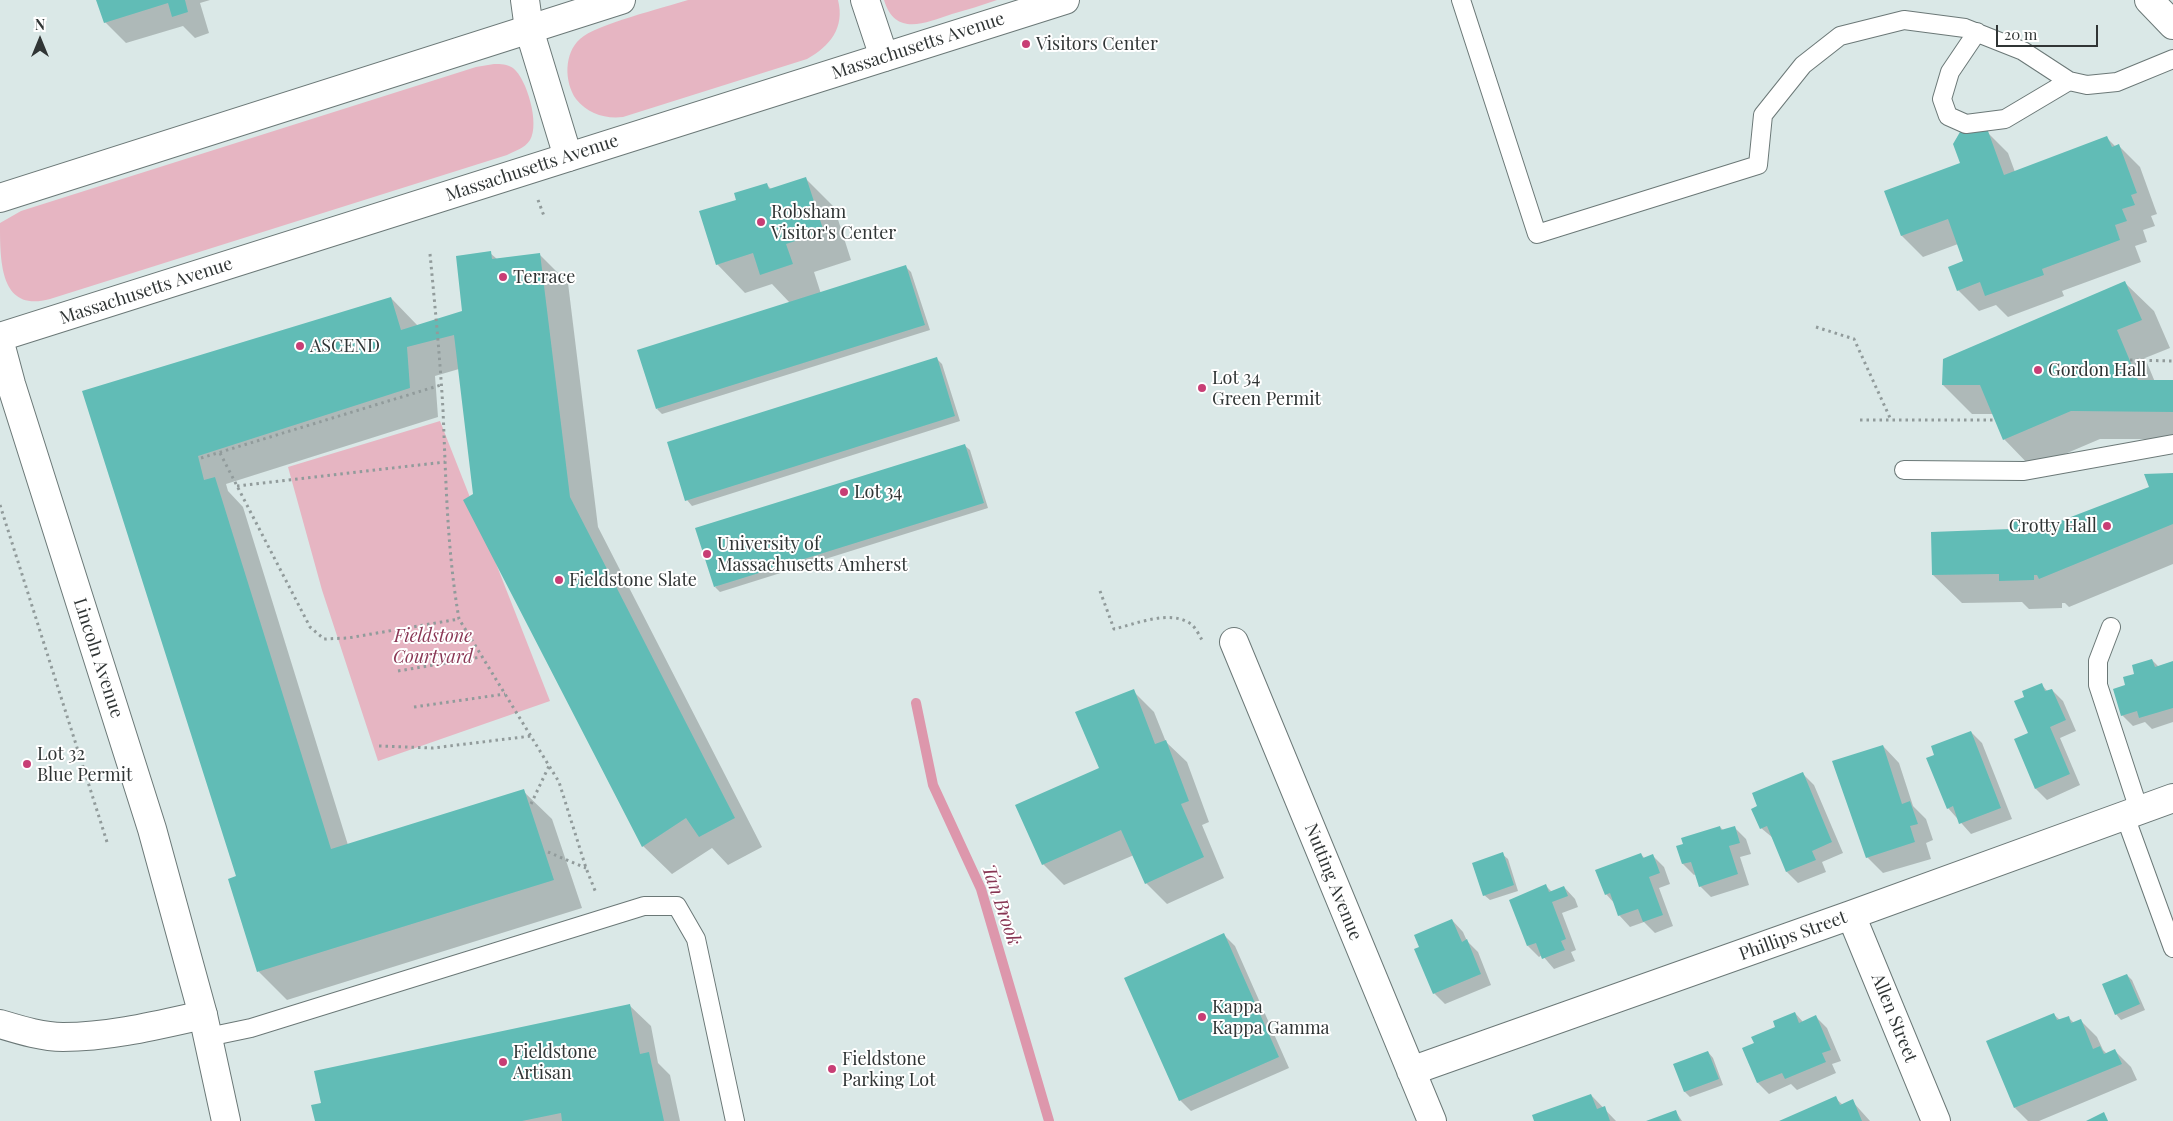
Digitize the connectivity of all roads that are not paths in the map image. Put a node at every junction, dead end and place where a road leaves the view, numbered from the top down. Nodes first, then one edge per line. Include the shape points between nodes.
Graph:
1 (525, 0) edge
2 (621, 0) edge
3 (865, 0) edge
4 (1065, 0) edge
5 (1460, 0) edge
6 (2149, 0) edge
7 (2173, 25) edge
8 (529, 29) junction
9 (1977, 32) junction
10 (884, 57) junction
11 (2173, 59) edge
12 (2069, 81) junction
13 (568, 157) junction
14 (0, 198) edge
15 (0, 337) edge
16 (0, 343) edge
17 (2173, 444) edge
18 (1904, 470) dead end
19 (2111, 627) dead end
20 (1234, 642) dead end
21 (2173, 798) edge
22 (2132, 813) junction
23 (1851, 915) junction
24 (2173, 948) edge
25 (0, 1024) edge
26 (205, 1026) junction
27 (1411, 1071) junction
28 (226, 1121) edge
29 (734, 1121) edge
30 (1432, 1121) edge
31 (1936, 1121) edge

1 - 8 street
2 - 8 street
3 - 10 street
4 - 10 street, Massachusetts Avenue
5 - 9 lane via 1537,234 1758,165 1763,115 1803,65 1840,36 1904,20
6 - 7 street
8 - 13 street
8 - 14 street
9 - 12 lane via 2022,51
9 - 12 lane via 1950,72 1942,99 1948,116 1966,124 2005,119
10 - 13 street, Massachusetts Avenue
11 - 12 lane via 2117,82 2087,85
13 - 15 street, Massachusetts Avenue
16 - 26 street, Lincoln Avenue via 152,828
17 - 18 lane via 2024,471
19 - 22 lane via 2098,661 2098,685
20 - 27 street, Nutting Avenue
21 - 22 street, Phillips Street
22 - 23 street, Phillips Street
22 - 24 lane
23 - 27 street, Phillips Street
23 - 31 street, Allen Street
25 - 26 street via 28,1033 62,1037
26 - 28 street, Lincoln Avenue
26 - 29 lane via 251,1028 644,906 678,906 696,939
27 - 30 street, Nutting Avenue

